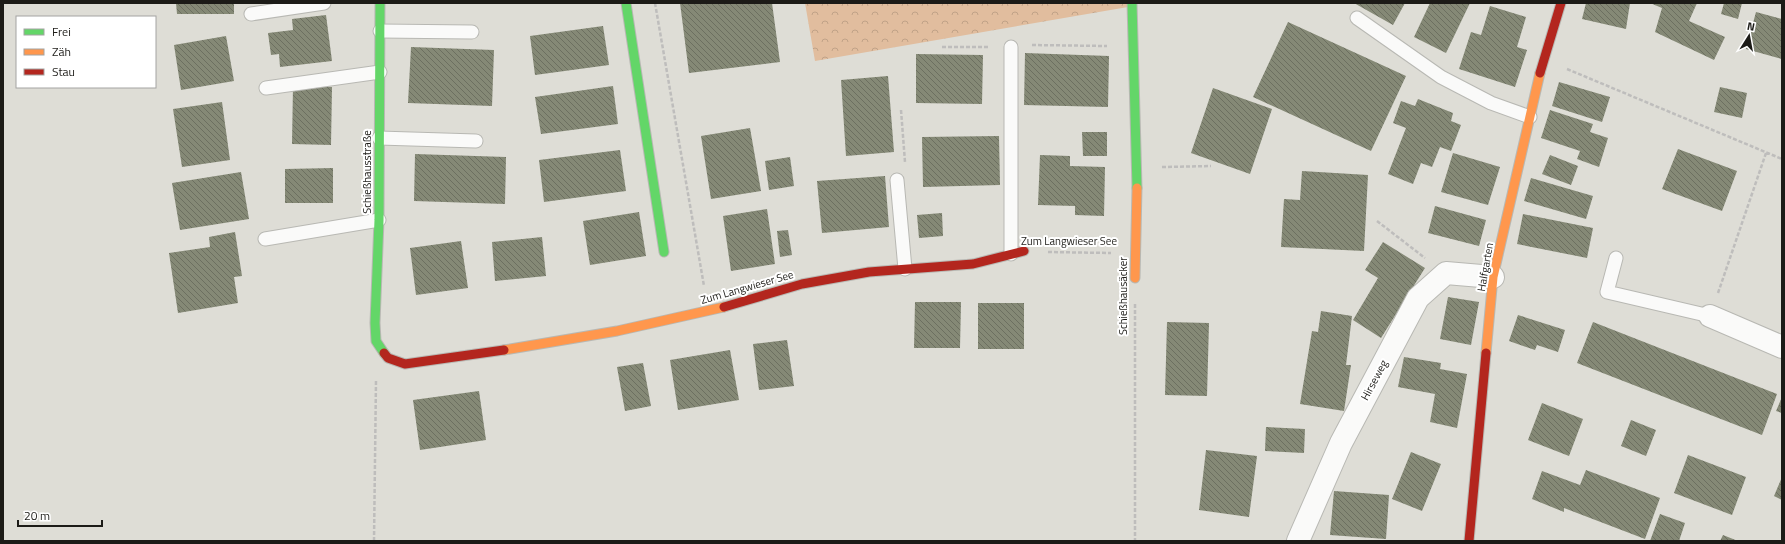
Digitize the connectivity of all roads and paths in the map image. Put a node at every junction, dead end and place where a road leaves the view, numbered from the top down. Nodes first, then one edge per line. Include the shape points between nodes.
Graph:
1 (324, 3) edge
2 (380, 3) edge
3 (626, 3) edge
4 (655, 3) edge
5 (1132, 3) edge
6 (1561, 3) edge
7 (251, 14) dead end
8 (1357, 18) dead end
9 (380, 31) junction
10 (472, 32) dead end
11 (942, 47) dead end
12 (1011, 47) junction
13 (1132, 47) junction
14 (1543, 59) junction
15 (380, 72) junction
16 (266, 88) dead end
17 (1530, 117) junction
18 (379, 138) junction
19 (476, 141) dead end
20 (1766, 153) junction
21 (1782, 159) edge
22 (1211, 166) dead end
23 (1136, 168) junction
24 (897, 180) dead end
25 (379, 220) junction
26 (1377, 221) dead end
27 (265, 239) dead end
28 (1024, 251) joint
29 (664, 252) dead end
30 (1012, 254) junction
31 (1136, 254) junction
32 (1616, 258) dead end
33 (905, 269) junction
34 (1446, 274) junction
35 (1493, 277) junction
36 (1135, 278) joint
37 (709, 311) junction
38 (1710, 316) junction
39 (376, 341) joint
40 (1782, 347) edge
41 (376, 379) dead end
42 (374, 541) edge
43 (1135, 541) edge
44 (1298, 541) edge
45 (1469, 541) edge

1 - 7 lane
2 - 9 street, Schießhausstraße
3 - 29 street
4 - 37 path
5 - 13 street, Schießhausäcker
6 - 14 street, Halfgarten
8 - 17 lane via 1441,77 1491,103
9 - 10 lane
9 - 15 street, Schießhausstraße
11 - 12 path
12 - 13 path
12 - 30 lane
13 - 23 street, Schießhausäcker
14 - 17 street, Halfgarten
14 - 20 path
15 - 16 lane
15 - 18 street, Schießhausstraße
17 - 35 street, Halfgarten
18 - 19 lane
18 - 25 street, Schießhausstraße
20 - 21 path
20 - 38 path
22 - 23 path
23 - 31 street, Schießhausäcker
24 - 33 lane
25 - 27 lane
25 - 39 street, Schießhausstraße
26 - 34 path
28 - 30 street, Zum Langwieser See
28 - 31 path, Zum Langwieser See
30 - 33 street, Zum Langwieser See via 973,264
31 - 36 street, Schießhausäcker
32 - 38 lane via 1607,292
33 - 37 street, Zum Langwieser See via 869,272 802,284
34 - 35 street
34 - 44 street, Hirseweg via 1418,298 1341,443
35 - 45 street, Halfgarten
36 - 43 path, Schießhausäcker
37 - 39 street, Zum Langwieser See via 617,331 405,364 388,358
38 - 40 street
41 - 42 path

